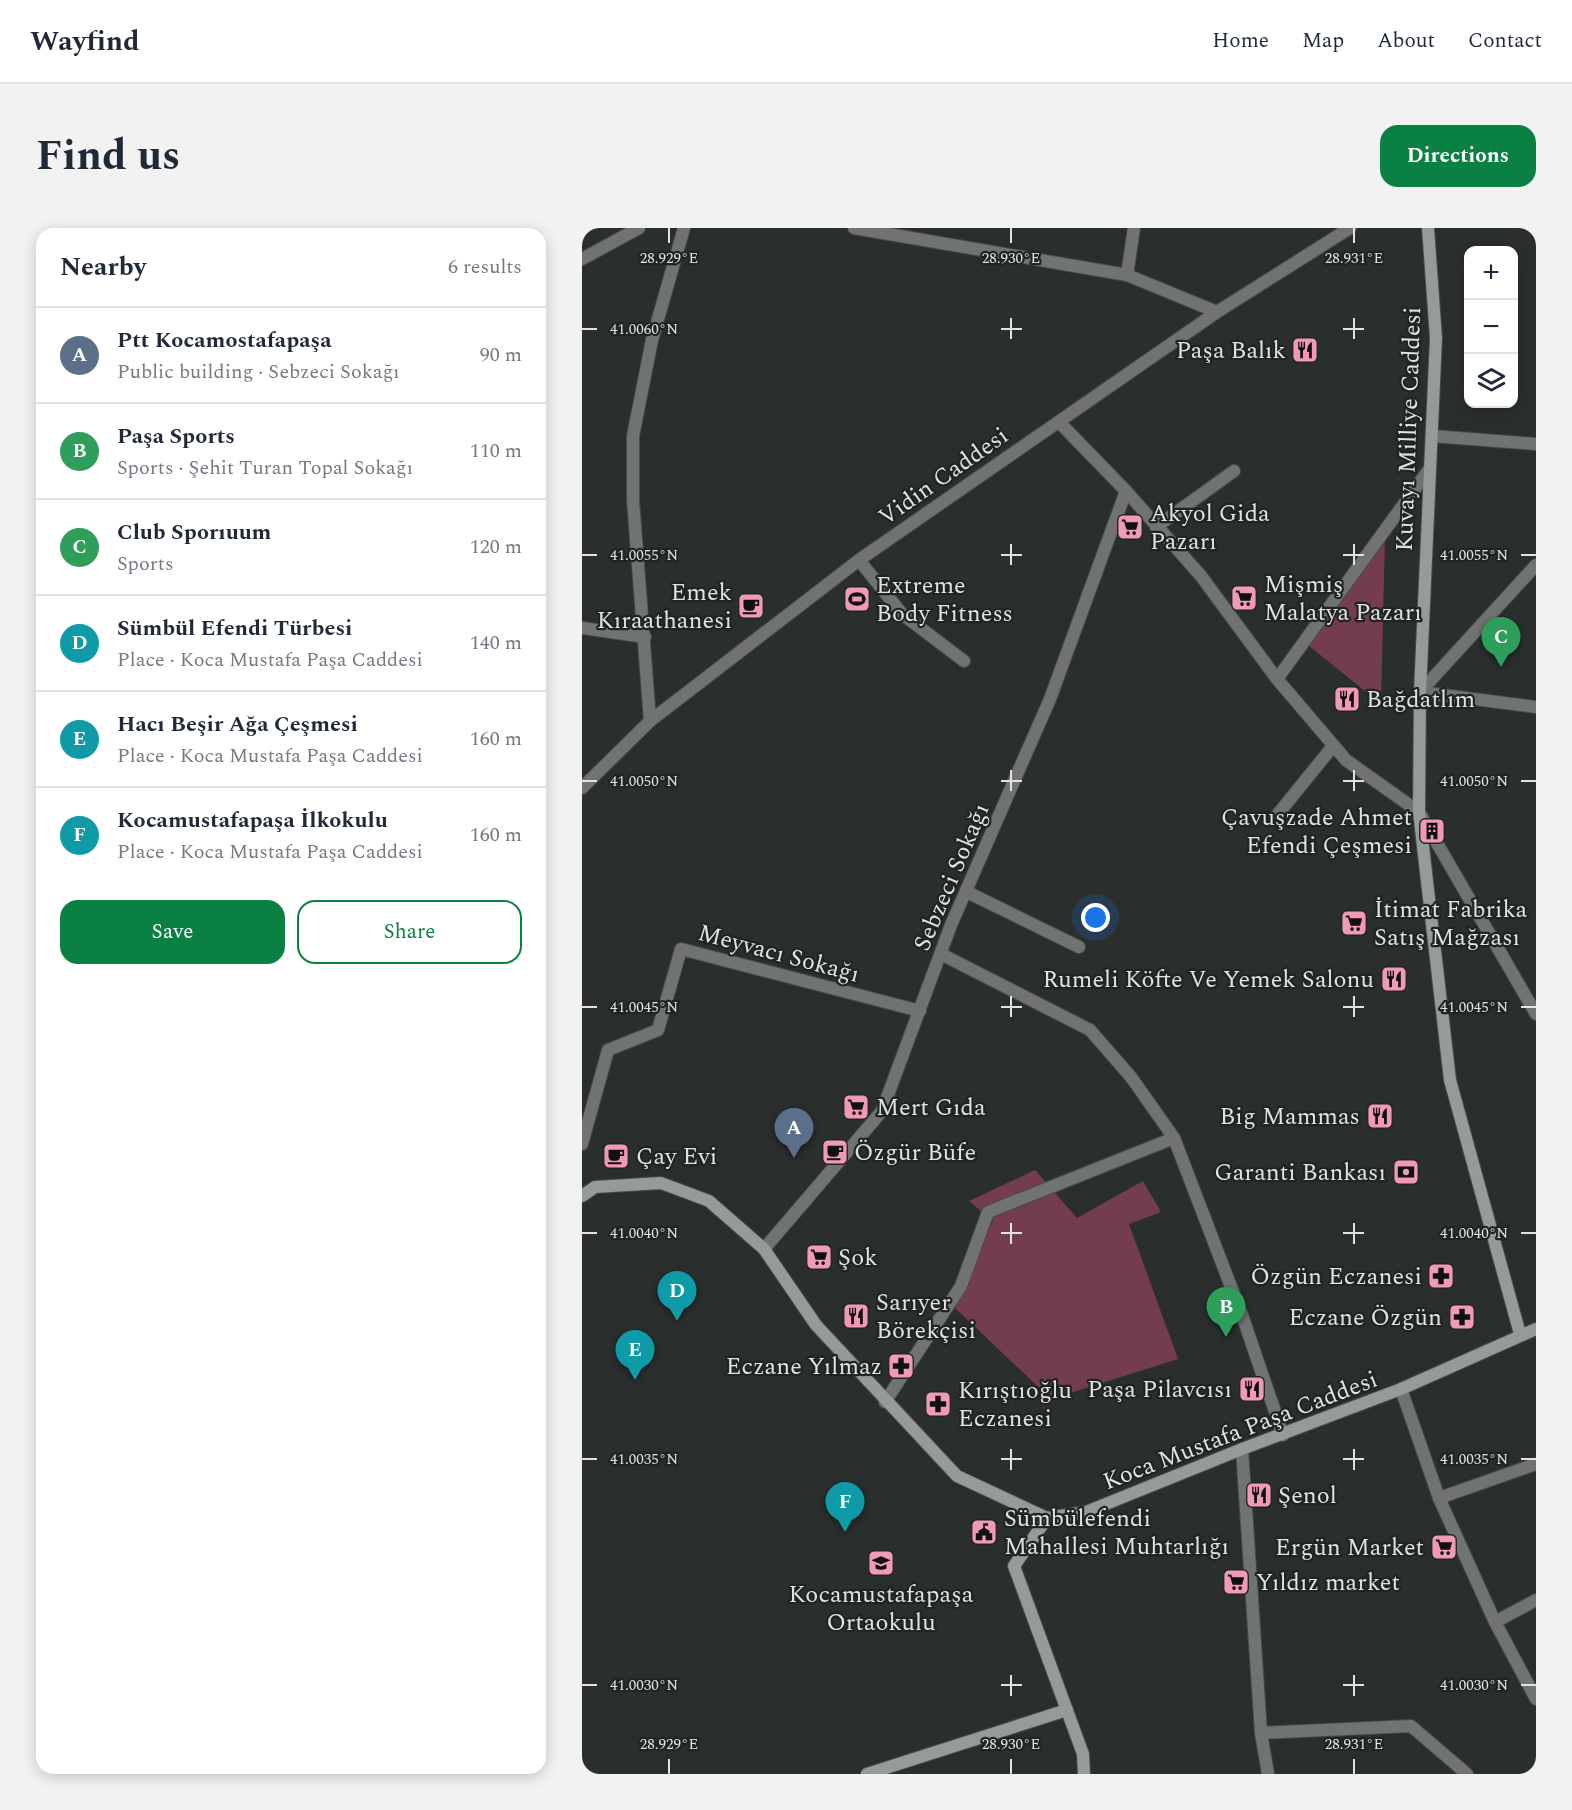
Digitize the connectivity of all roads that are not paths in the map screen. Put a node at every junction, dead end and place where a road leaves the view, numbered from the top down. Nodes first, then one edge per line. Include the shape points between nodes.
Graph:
1 (639, 228) edge
2 (684, 228) edge
3 (854, 228) edge
4 (1134, 228) edge
5 (1350, 228) edge
6 (1428, 228) edge
7 (582, 259) edge
8 (1127, 275) junction
9 (1217, 312) junction
10 (1059, 422) junction
11 (1432, 436) junction
12 (1536, 444) edge
13 (1430, 468) junction
14 (1234, 471) dead end
15 (1126, 490) junction
16 (1156, 527) junction
17 (859, 560) junction
18 (1536, 565) edge
19 (582, 628) edge
20 (645, 637) junction
21 (964, 661) dead end
22 (1277, 679) junction
23 (1420, 692) junction
24 (1536, 707) edge
25 (650, 721) junction
26 (1333, 746) junction
27 (582, 788) edge
28 (1419, 812) junction
29 (1278, 814) dead end
30 (967, 892) junction
31 (1079, 947) dead end
32 (941, 954) junction
33 (920, 1011) junction
34 (1536, 1014) edge
35 (1174, 1138) junction
36 (582, 1144) edge
37 (582, 1196) edge
38 (764, 1249) junction
39 (1536, 1329) edge
40 (1520, 1334) junction
41 (1401, 1389) junction
42 (885, 1402) junction
43 (1283, 1435) junction
44 (1242, 1449) junction
45 (1536, 1464) edge
46 (1439, 1498) junction
47 (1047, 1518) junction
48 (1536, 1600) edge
49 (1495, 1622) junction
50 (1536, 1699) edge
51 (1067, 1710) junction
52 (1261, 1733) junction
53 (871, 1773) edge
54 (1084, 1774) edge
55 (1268, 1774) edge
56 (1467, 1774) edge

1 - 7 street
2 - 20 street via 652,340 633,436 633,500
3 - 8 street
4 - 8 street
5 - 9 street, Vidin Caddesi
6 - 11 street, Kuvayı Milliye Caddesi via 1436,338
8 - 9 street
9 - 10 street, Vidin Caddesi
10 - 15 street
10 - 17 street, Vidin Caddesi
11 - 12 street
11 - 13 street, Kuvayı Milliye Caddesi
13 - 22 street
13 - 23 street, Kuvayı Milliye Caddesi
14 - 16 street
15 - 16 street
15 - 30 street, Sebzeci Sokağı via 1050,699
16 - 22 street via 1201,576
17 - 21 street via 902,614
17 - 25 street, Vidin Caddesi
18 - 23 street
19 - 20 street
20 - 25 street
22 - 26 street
23 - 24 street
23 - 28 street, Kuvayı Milliye Caddesi
25 - 27 street, Vidin Caddesi
26 - 28 street via 1346,760
26 - 29 street
28 - 34 street
28 - 40 street, Kuvayı Milliye Caddesi via 1450,1080
30 - 31 street
30 - 32 street, Sebzeci Sokağı
32 - 33 street, Sebzeci Sokağı
32 - 35 street via 1090,1030 1131,1077
33 - 36 street, Meyvacı Sokağı via 681,949 658,1030 608,1050
33 - 38 street, Sebzeci Sokağı via 882,1111
35 - 42 street via 988,1212 961,1286
35 - 43 street via 1244,1318
37 - 38 street via 595,1187 662,1183 709,1201
38 - 42 street via 816,1325
39 - 40 street, Koca Mustafa Paşa Caddesi
40 - 41 street, Koca Mustafa Paşa Caddesi
41 - 43 street, Koca Mustafa Paşa Caddesi
41 - 46 street
42 - 47 street via 957,1476
43 - 44 street, Koca Mustafa Paşa Caddesi
44 - 47 street, Koca Mustafa Paşa Caddesi via 1086,1512
44 - 52 street
45 - 46 street
46 - 49 street
47 - 51 street via 1014,1566
48 - 49 street
49 - 50 street
51 - 53 street
51 - 54 street via 1083,1754
52 - 55 street
52 - 56 street via 1411,1726

